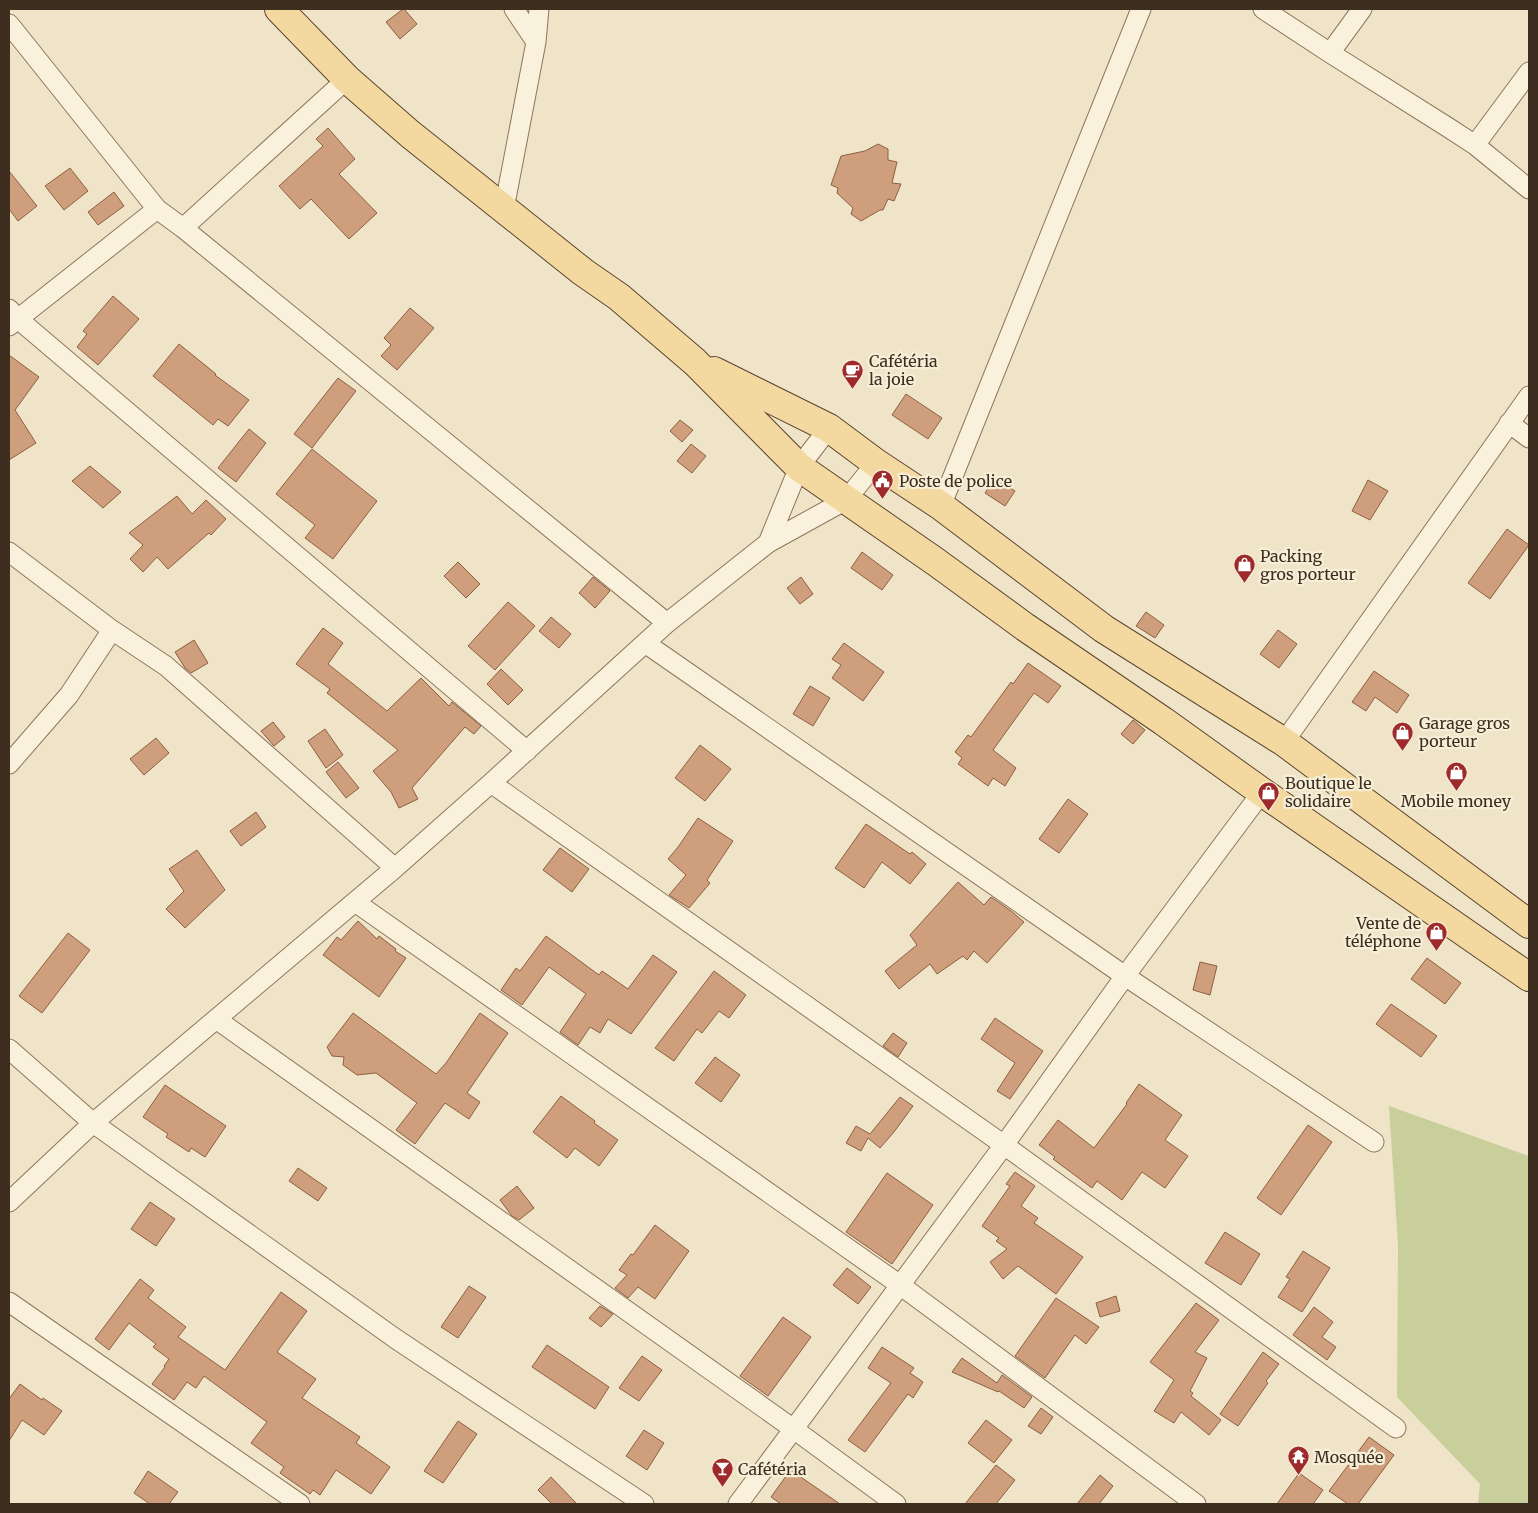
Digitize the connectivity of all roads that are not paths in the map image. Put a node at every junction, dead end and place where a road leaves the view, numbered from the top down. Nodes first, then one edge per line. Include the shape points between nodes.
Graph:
1 (279, 9) edge
2 (514, 9) edge
3 (539, 9) edge
4 (1141, 9) edge
5 (1263, 9) edge
6 (1362, 9) edge
7 (9, 24) edge
8 (536, 42) junction
9 (1330, 53) junction
10 (1529, 72) edge
11 (346, 80) junction
12 (1474, 146) junction
13 (1529, 189) edge
14 (157, 209) junction
15 (504, 210) junction
16 (183, 228) junction
17 (12, 318) edge
18 (695, 362) junction
19 (1529, 396) edge
20 (1509, 423) junction
21 (829, 428) junction
22 (1529, 438) edge
23 (876, 463) junction
24 (799, 467) junction
25 (846, 500) junction
26 (941, 506) junction
27 (768, 543) junction
28 (9, 552) edge
29 (667, 623) junction
30 (112, 630) junction
31 (645, 643) junction
32 (1284, 742) junction
33 (527, 751) junction
34 (9, 764) edge
35 (491, 783) junction
36 (1262, 792) junction
37 (395, 868) junction
38 (355, 902) junction
39 (1529, 924) edge
40 (1126, 976) junction
41 (1529, 976) edge
42 (216, 1019) junction
43 (9, 1049) edge
44 (93, 1123) junction
45 (1374, 1142) dead end
46 (1004, 1145) junction
47 (9, 1202) edge
48 (900, 1285) junction
49 (9, 1302) edge
50 (1396, 1428) dead end
51 (795, 1430) junction
52 (300, 1504) edge
53 (644, 1504) edge
54 (738, 1504) edge
55 (896, 1504) edge
56 (1196, 1504) edge

1 - 11 main road
2 - 8 street
3 - 8 street
4 - 26 street
5 - 9 street
6 - 9 street
7 - 14 street
8 - 15 street
9 - 12 street
10 - 12 street
11 - 15 main road
11 - 16 street
12 - 13 street
14 - 16 street
14 - 17 street
15 - 18 main road via 619,297
16 - 29 street
17 - 33 street
18 - 21 main road
18 - 24 main road
19 - 20 street
20 - 22 street
20 - 32 street
21 - 23 main road
21 - 24 street
23 - 25 street
23 - 26 main road
24 - 25 main road
24 - 27 street
25 - 27 street
25 - 36 main road
26 - 32 main road via 1104,629
27 - 29 street
28 - 30 street
29 - 31 street
30 - 34 street via 69,695
30 - 37 street via 166,666
31 - 33 street
31 - 40 street
32 - 39 main road
33 - 35 street
35 - 37 street
35 - 46 street
36 - 40 street
36 - 41 main road
37 - 38 street
38 - 42 street
38 - 48 street
40 - 45 street
40 - 46 street
42 - 44 street
42 - 51 street
43 - 44 street
44 - 47 street
44 - 53 street via 396,1339
46 - 48 street
46 - 50 street
48 - 51 street
48 - 56 street
49 - 52 street
51 - 54 street
51 - 55 street

